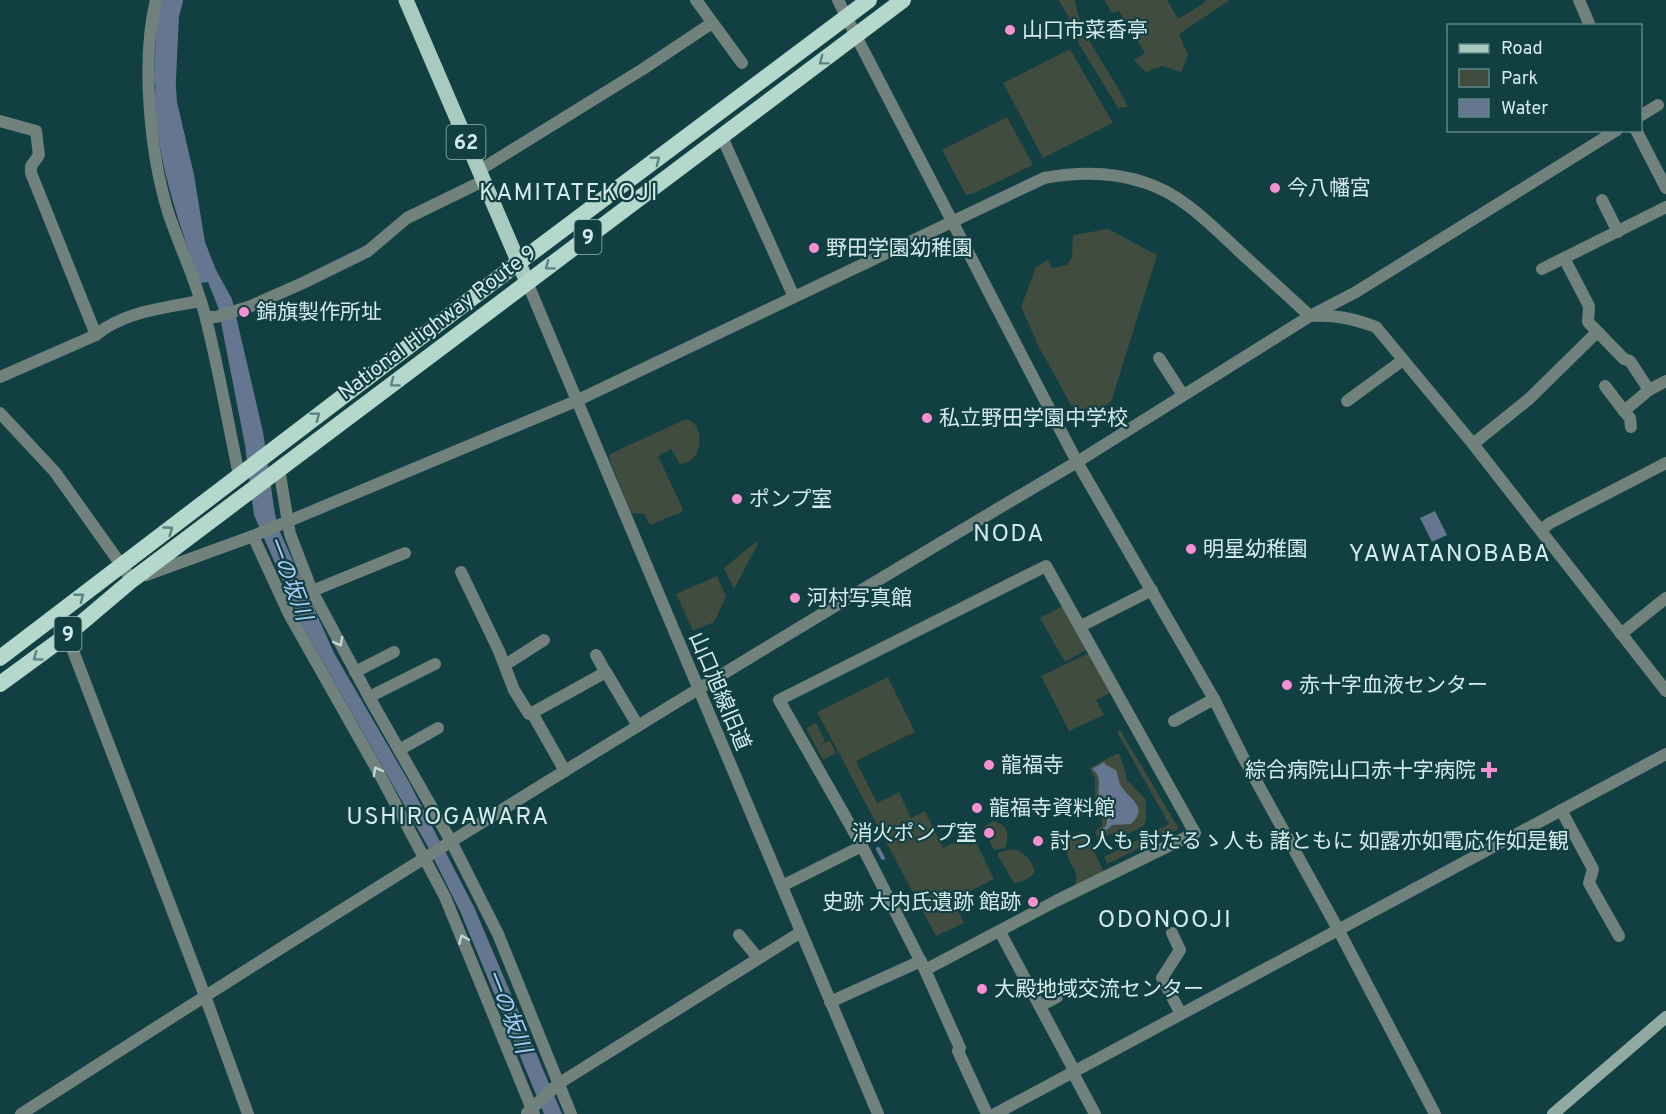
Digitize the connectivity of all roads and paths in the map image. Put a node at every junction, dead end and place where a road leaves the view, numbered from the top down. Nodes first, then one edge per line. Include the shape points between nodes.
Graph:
1 (156, 0) edge
2 (406, 0) edge
3 (696, 0) edge
4 (837, 0) edge
5 (868, 0) edge
6 (903, 0) edge
7 (1579, 0) edge
8 (846, 17) junction
9 (712, 23) junction
10 (1589, 24) edge
11 (856, 36) junction
12 (742, 63) dead end
13 (1658, 105) dead end
14 (1642, 115) edge
15 (0, 121) edge
16 (1614, 132) edge
17 (1637, 132) edge
18 (722, 137) junction
19 (481, 176) junction
20 (1666, 188) edge
21 (1602, 200) dead end
22 (1666, 207) edge
23 (953, 223) junction
24 (1618, 232) junction
25 (1563, 258) junction
26 (518, 263) junction
27 (1542, 269) dead end
28 (527, 282) junction
29 (794, 297) junction
30 (200, 301) junction
31 (1310, 316) junction
32 (211, 317) junction
33 (1599, 333) junction
34 (96, 335) junction
35 (1159, 358) dead end
36 (1403, 360) junction
37 (0, 377) edge
38 (1666, 381) edge
39 (1605, 386) dead end
40 (1649, 390) junction
41 (1183, 395) junction
42 (576, 401) junction
43 (1347, 401) dead end
44 (1624, 411) junction
45 (0, 413) edge
46 (1631, 427) dead end
47 (1473, 444) junction
48 (1077, 462) junction
49 (1666, 463) edge
50 (276, 471) junction
51 (241, 474) junction
52 (284, 523) junction
53 (1541, 530) junction
54 (256, 535) junction
55 (405, 554) dead end
56 (122, 564) junction
57 (461, 572) dead end
58 (132, 580) junction
59 (1152, 590) junction
60 (312, 591) junction
61 (1666, 598) edge
62 (1081, 626) junction
63 (1621, 634) junction
64 (67, 635) junction
65 (544, 640) dead end
66 (394, 652) dead end
67 (596, 655) dead end
68 (0, 658) edge
69 (435, 664) dead end
70 (505, 665) junction
71 (355, 672) junction
72 (606, 673) junction
73 (0, 684) edge
74 (698, 688) junction
75 (1666, 691) edge
76 (369, 697) junction
77 (1214, 699) junction
78 (532, 713) junction
79 (1174, 721) dead end
80 (638, 726) junction
81 (438, 728) dead end
82 (399, 750) junction
83 (1666, 754) edge
84 (566, 771) junction
85 (1562, 810) junction
86 (449, 844) junction
87 (862, 846) junction
88 (428, 857) junction
89 (782, 886) junction
90 (1339, 931) junction
91 (801, 932) junction
92 (1000, 932) junction
93 (1172, 933) dead end
94 (739, 935) dead end
95 (1619, 936) dead end
96 (758, 958) junction
97 (923, 965) junction
98 (205, 996) junction
99 (1057, 997) dead end
100 (830, 1002) junction
101 (1040, 1006) junction
102 (1181, 1014) junction
103 (1666, 1017) edge
104 (1074, 1072) junction
105 (556, 1086) junction
106 (532, 1111) edge
107 (21, 1114) edge
108 (248, 1114) edge
109 (571, 1114) edge
110 (878, 1114) edge
111 (987, 1114) edge
112 (995, 1114) edge
113 (1095, 1114) edge
114 (1435, 1114) edge
115 (1553, 1114) edge

1 - 30 street via 150,34 152,136 169,213
2 - 19 main road, 62
3 - 9 street
4 - 8 street
5 - 8 highway, National Highway Route 9 / 9
6 - 11 highway, National Highway Route 9 / 9
7 - 10 street
8 - 11 street
26 -> 8 highway, National Highway Route 9 / 9
9 - 12 street
9 - 19 street
11 -> 18 highway, National Highway Route 9 / 9
11 - 23 street
13 - 14 street
15 - 34 street via 36,131 39,155 31,173
16 - 31 street via 1356,292
17 - 20 street
18 -> 28 highway, National Highway Route 9 / 9
18 - 29 street
19 - 26 main road, 62
19 - 32 street via 407,218 368,251 282,293
21 - 24 street
22 - 24 street
23 - 29 street
23 - 31 street via 1044,178 1099,173 1144,182 1173,195 1206,220
23 - 48 street
24 - 25 street
25 - 27 street
25 - 33 street via 1590,306 1588,322
26 - 28 main road, 62
51 -> 26 highway, National Highway Route 9 / 9
28 - 42 street, 山口旭線旧道
28 -> 50 highway, National Highway Route 9 / 9
29 - 42 street
30 - 32 street
30 - 34 street via 138,314
31 - 36 street via 1353,318 1376,327
31 - 41 street
32 - 51 street
33 - 40 street via 1629,361
33 - 47 street via 1529,399
34 - 37 street
35 - 41 street
36 - 43 street
36 - 47 street
38 - 40 street
39 - 44 street
40 - 44 street
41 - 48 street
42 - 52 street
42 - 74 street, 山口旭線旧道
44 - 46 street
45 - 56 street via 55,472
47 - 53 street
48 - 59 street
48 - 74 street
49 - 53 street
50 - 52 street
50 - 58 highway, National Highway Route 9 / 9
56 -> 51 highway, National Highway Route 9 / 9
52 - 54 street
52 - 60 street
53 - 63 street
54 - 58 street
88 -> 54 street via 289,614
55 - 60 street
56 - 58 street
68 -> 56 highway, National Highway Route 9 / 9
57 - 70 street
58 - 64 highway, National Highway Route 9 / 9
59 - 62 street
59 - 77 street
60 -> 71 street
61 - 63 street
62 - 87 street via 1046,566 779,700
62 - 92 street via 1196,833
63 - 75 street
64 -> 73 highway, National Highway Route 9 / 9
64 - 98 street
65 - 70 street
66 - 71 street
67 - 72 street
69 - 76 street
70 - 78 street via 514,690
71 - 76 street
72 - 78 street
72 - 80 street
74 - 80 street
74 - 89 street, 山口旭線旧道
76 - 82 street
77 - 79 street
77 - 90 street
78 - 84 street
80 - 84 street
81 - 82 street
82 - 86 street
83 - 85 street
84 - 86 street
85 - 90 street
85 - 95 street via 1593,869 1589,883
86 - 88 street
86 - 105 street via 498,934
87 - 89 street
87 - 97 street
88 - 98 street
106 -> 88 street
89 - 91 street, 山口旭線旧道
90 - 102 street
90 - 114 street
91 - 96 street
91 - 100 street, 山口旭線旧道
92 - 97 street
92 - 101 street
93 - 102 street via 1180,950 1162,978
94 - 96 street
96 - 105 street
97 - 100 street
97 - 111 street
98 - 107 street
98 - 108 street
99 - 101 street
100 - 110 street, 山口旭線旧道
101 - 104 street
102 - 104 street
103 - 115 main road
104 - 112 street
104 - 113 street
105 - 106 street
105 - 109 street

